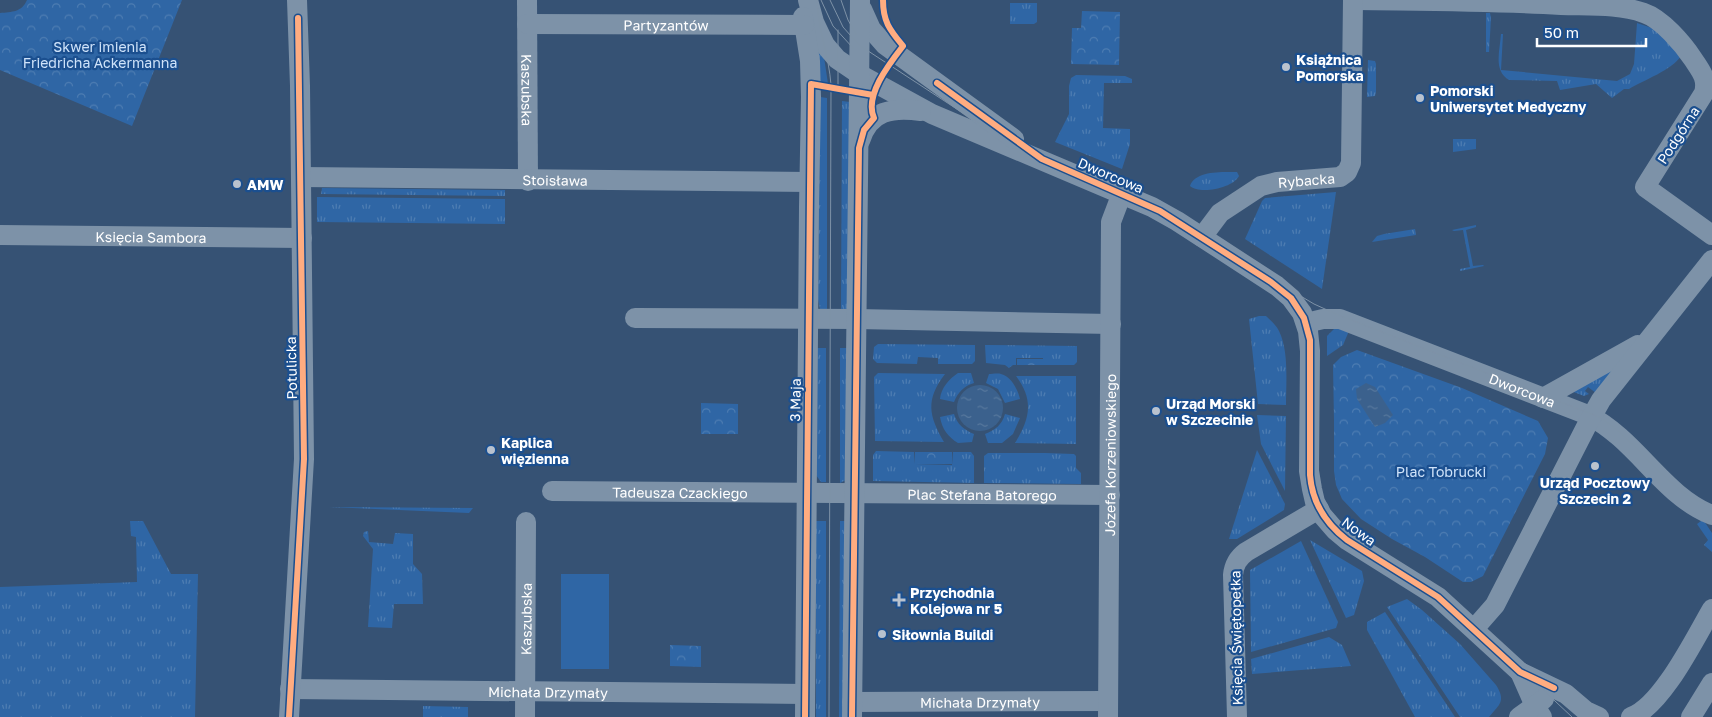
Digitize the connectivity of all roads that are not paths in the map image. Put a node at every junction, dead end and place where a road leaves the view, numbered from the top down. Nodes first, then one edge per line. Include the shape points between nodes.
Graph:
1 (297, 0) edge
2 (528, 0) edge
3 (801, 0) edge
4 (808, 0) edge
5 (861, 0) edge
6 (1355, 0) edge
7 (1371, 0) edge
8 (527, 24) junction
9 (804, 25) junction
10 (859, 74) junction
11 (932, 114) junction
12 (859, 148) junction
13 (1042, 159) junction
14 (301, 177) junction
15 (528, 180) junction
16 (809, 182) junction
17 (1122, 194) junction
18 (0, 235) edge
19 (1712, 235) edge
20 (1202, 237) junction
21 (302, 238) junction
22 (1710, 268) edge
23 (1277, 286) joint
24 (635, 318) dead end
25 (857, 319) junction
26 (808, 320) junction
27 (1306, 323) junction
28 (1111, 324) junction
29 (1648, 339) junction
30 (1543, 398) junction
31 (1591, 417) junction
32 (552, 491) dead end
33 (854, 492) junction
34 (807, 493) junction
35 (1110, 495) junction
36 (1319, 509) junction
37 (1712, 514) edge
38 (526, 522) dead end
39 (1712, 609) edge
40 (1474, 629) junction
41 (1520, 672) junction
42 (1712, 683) edge
43 (1554, 688) junction
44 (290, 689) junction
45 (525, 692) junction
46 (805, 694) junction
47 (1108, 709) edge
48 (852, 710) edge
49 (1532, 713) edge
50 (289, 717) edge
51 (525, 717) edge
52 (805, 717) edge
53 (1237, 717) edge
54 (1599, 717) edge
55 (1631, 717) edge
56 (1691, 717) edge

1 - 14 street, Potulicka
2 - 8 street, Kaszubska
3 - 9 street, 3 Maja
4 - 10 street, Dworcowa via 825,45 838,60
5 - 10 street
5 - 13 street, Dworcowa via 868,25 885,45
6 - 7 street, Podgórna
6 - 20 street, Rybacka via 1351,163 1347,172 1340,177 1261,186 1220,213
7 - 19 street, Podgórna via 1476,0 1621,8 1646,13 1665,26 1691,56 1706,86 1644,187
8 - 9 street, Partyzantów
8 - 15 street, Kaszubska
9 - 16 street, 3 Maja via 811,84
10 - 11 street, Dworcowa
10 - 12 street
11 - 12 street via 906,110 885,112 867,126
11 - 13 street, Dworcowa
12 - 25 street
13 - 17 street, Dworcowa
14 - 15 street, Stoisława
14 - 21 street, Potulicka
15 - 16 street, Stoisława
16 - 26 street, 3 Maja
17 - 20 street, Dworcowa via 1160,211
17 - 28 street, Józefa Korzeniowskiego via 1111,220
18 - 21 street, Księcia Sambora
20 - 23 street, Dworcowa
21 - 44 street, Potulicka via 304,466
22 - 29 street
23 - 27 street, Nowa via 1296,304
24 - 26 street
25 - 26 street
25 - 28 street
25 - 33 street
26 - 34 street, 3 Maja
27 - 30 street, Dworcowa via 1340,319
27 - 36 street, Nowa via 1310,352 1310,475
28 - 35 street, Józefa Korzeniowskiego
29 - 30 street
29 - 31 street
30 - 31 street, Dworcowa
31 - 37 street, Dworcowa via 1622,438 1680,495
31 - 40 street via 1494,607
32 - 34 street, Tadeusza Czackiego
33 - 34 street
33 - 35 street, Plac Stefana Batorego
33 - 48 street
34 - 46 street, 3 Maja
35 - 47 street, Józefa Korzeniowskiego
36 - 40 street, Nowa via 1341,535 1431,592
36 - 53 street, Księcia Świętopełka via 1238,559 1233,575
38 - 45 street, Kaszubska
39 - 55 street via 1662,692 1647,708
40 - 41 street, Nowa
41 - 43 street, Nowa
41 - 49 street, Nowa
42 - 56 street
43 - 49 street, Nowa
43 - 54 street, Nowa
44 - 45 street, Michała Drzymały
44 - 50 street, Potulicka
45 - 46 street, Michała Drzymały
45 - 51 street, Kaszubska
46 - 52 street, 3 Maja
47 - 48 street, Michała Drzymały

